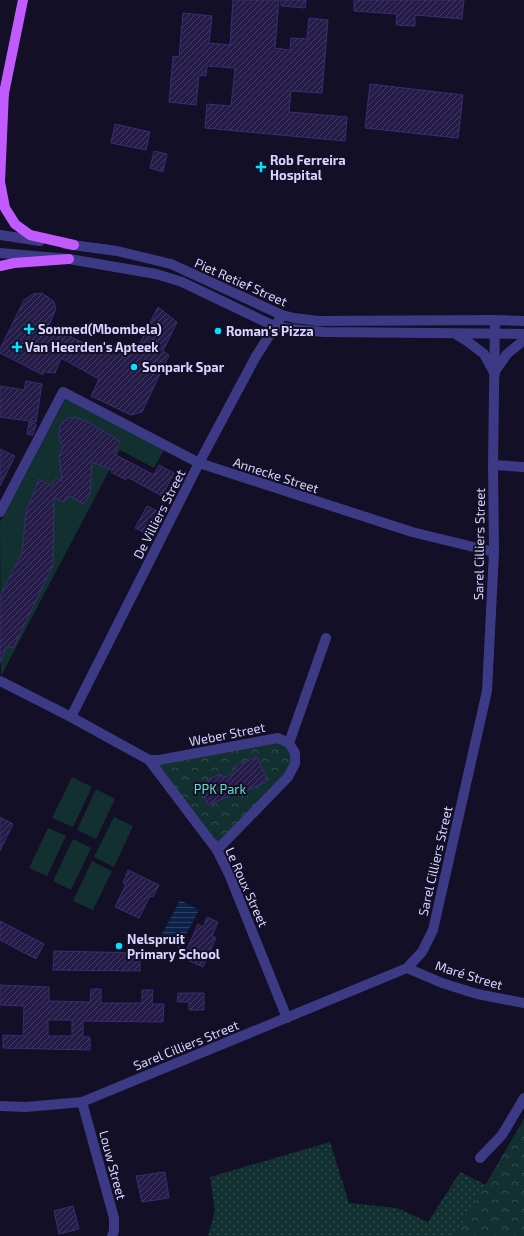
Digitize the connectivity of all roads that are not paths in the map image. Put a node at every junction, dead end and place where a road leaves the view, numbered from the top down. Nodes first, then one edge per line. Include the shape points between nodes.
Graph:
1 (23, 0) edge
2 (4, 92) junction
3 (0, 117) edge
4 (0, 235) edge
5 (74, 245) junction
6 (0, 253) edge
7 (68, 259) junction
8 (0, 266) edge
9 (282, 315) junction
10 (494, 320) junction
11 (524, 321) edge
12 (274, 326) junction
13 (456, 334) junction
14 (524, 334) edge
15 (495, 335) junction
16 (524, 340) edge
17 (495, 373) junction
18 (199, 463) junction
19 (493, 465) junction
20 (524, 466) edge
21 (0, 512) edge
22 (494, 552) junction
23 (326, 638) dead end
24 (0, 681) edge
25 (71, 717) junction
26 (290, 743) junction
27 (149, 760) junction
28 (217, 850) junction
29 (407, 968) junction
30 (524, 1003) edge
31 (287, 1018) junction
32 (524, 1098) edge
33 (82, 1102) junction
34 (0, 1106) edge
35 (480, 1158) dead end
36 (112, 1236) edge

1 - 2 main road
2 - 3 main road
2 - 5 main road via 0,182 5,208 15,224 30,235
4 - 5 street, Piet Retief Street
5 - 9 street, Piet Retief Street via 117,251 171,264
6 - 7 street, Piet Retief Street
7 - 8 main road
7 - 12 street, Piet Retief Street via 156,274 182,282
9 - 10 street, Piet Retief Street via 318,321
9 - 12 street, De Villiers Street
10 - 11 street, Piet Retief Street
10 - 15 street, Sarel Cilliers Street
12 - 13 street, Piet Retief Street via 324,332
12 - 18 street, De Villiers Street
13 - 15 street, Piet Retief Street
13 - 17 street via 484,354
14 - 15 street, Piet Retief Street
15 - 17 street, Sarel Cilliers Street
16 - 17 street via 507,354
17 - 19 street, Sarel Cilliers Street
18 - 21 street, Annecke Street via 63,392
18 - 22 street, Annecke Street via 412,532
18 - 25 street, De Villiers Street
19 - 20 street
19 - 22 street, Sarel Cilliers Street
22 - 29 street, Sarel Cilliers Street via 487,691 433,930 422,952
23 - 26 street
24 - 25 street, Le Roux Street
25 - 27 street, Le Roux Street
26 - 27 street, Weber Street via 278,738
26 - 28 street via 295,753 296,764 288,777
27 - 28 street, Le Roux Street
28 - 31 street, Le Roux Street
29 - 30 street, Maré Street via 477,994
29 - 31 street, Sarel Cilliers Street
31 - 33 street, Sarel Cilliers Street
32 - 35 street via 502,1135
33 - 34 street, Sarel Cilliers Street via 26,1107
33 - 36 street, Louw Street via 114,1218

